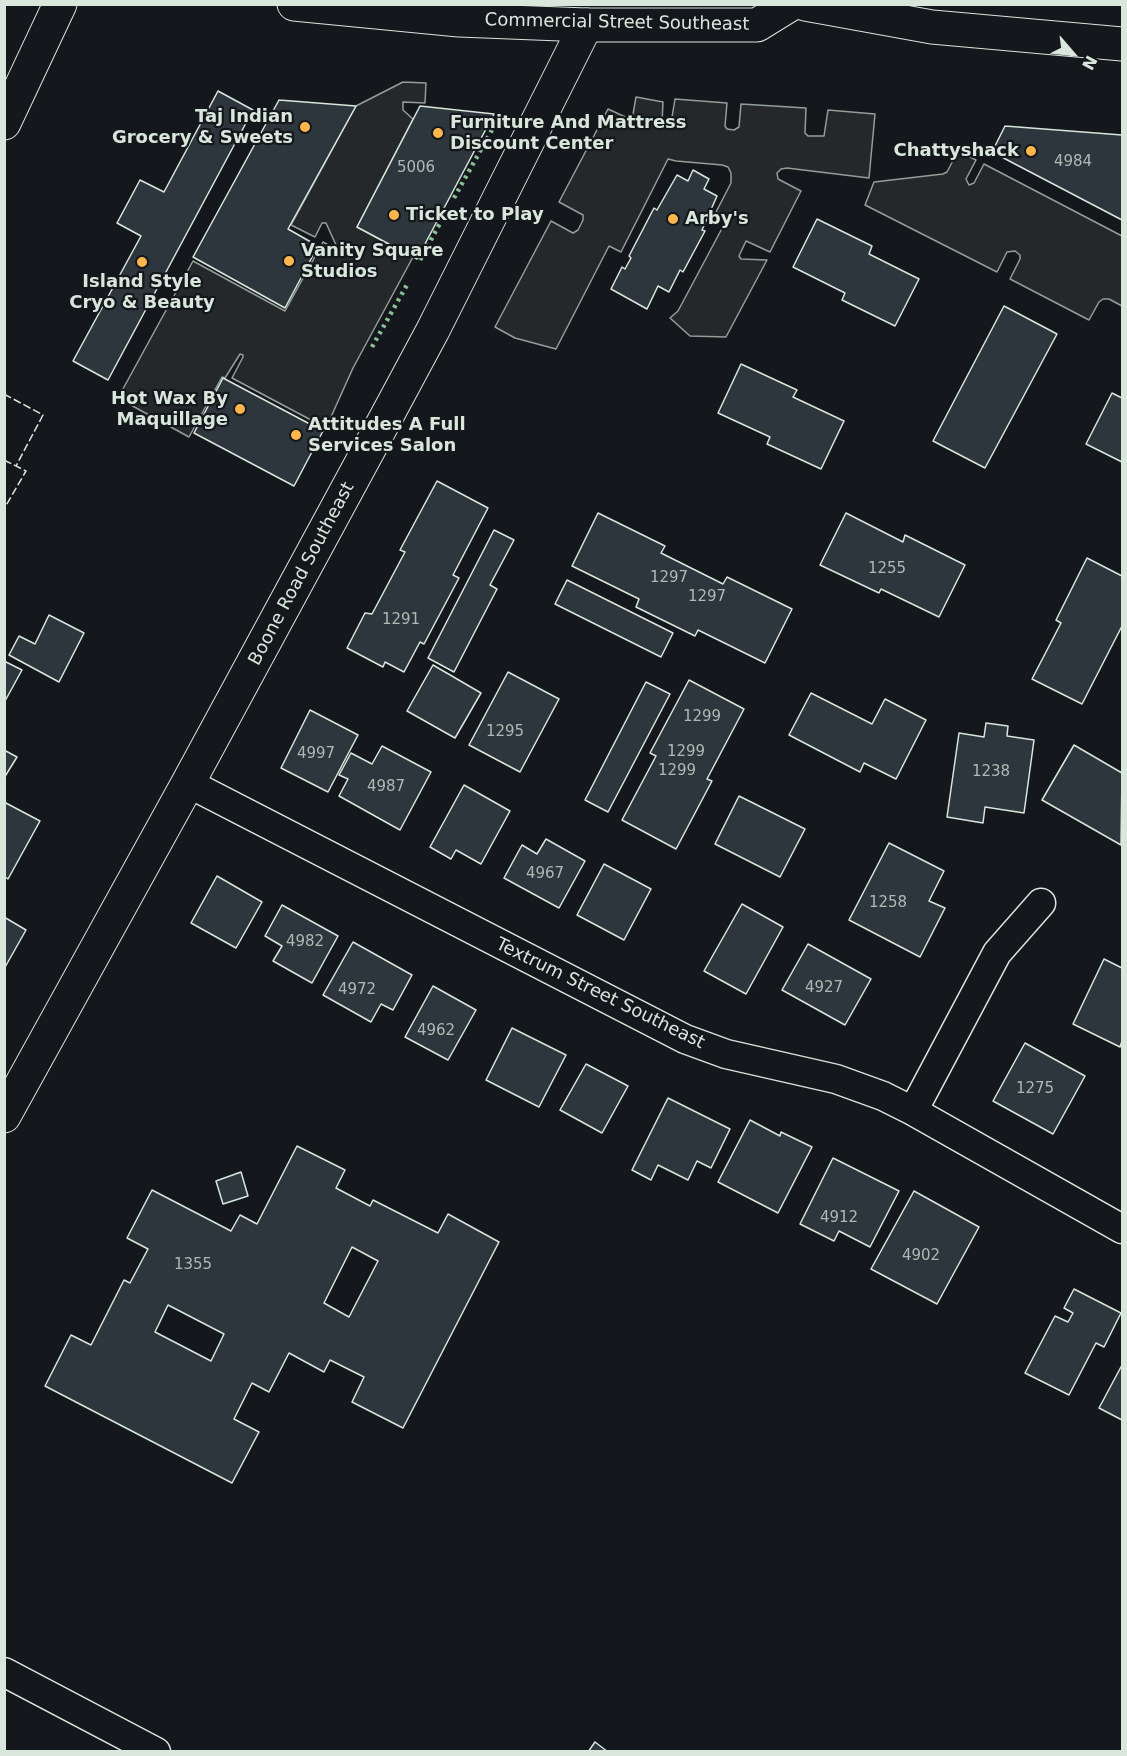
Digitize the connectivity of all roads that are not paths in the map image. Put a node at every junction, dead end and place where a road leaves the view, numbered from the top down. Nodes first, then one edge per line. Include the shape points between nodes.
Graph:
1 (60, 4) edge
2 (294, 4) edge
3 (791, 4) edge
4 (805, 4) edge
5 (586, 25) junction
6 (1122, 44) edge
7 (4, 123) edge
8 (188, 783) junction
9 (1041, 903) dead end
10 (9, 1098) edge
11 (913, 1111) junction
12 (1122, 1228) edge
13 (4, 1672) edge
14 (156, 1752) edge

1 - 7 street
2 - 5 street, Commercial Street Southeast via 459,20
3 - 5 street, Commercial Street Southeast via 757,25
4 - 6 street via 932,27
5 - 8 street, Boone Road Southeast via 433,330
8 - 10 street, Boone Road Southeast
8 - 11 street, Textrum Street Southeast via 684,1039 726,1054 836,1079
9 - 11 street via 997,953
11 - 12 street, Textrum Street Southeast
13 - 14 street

